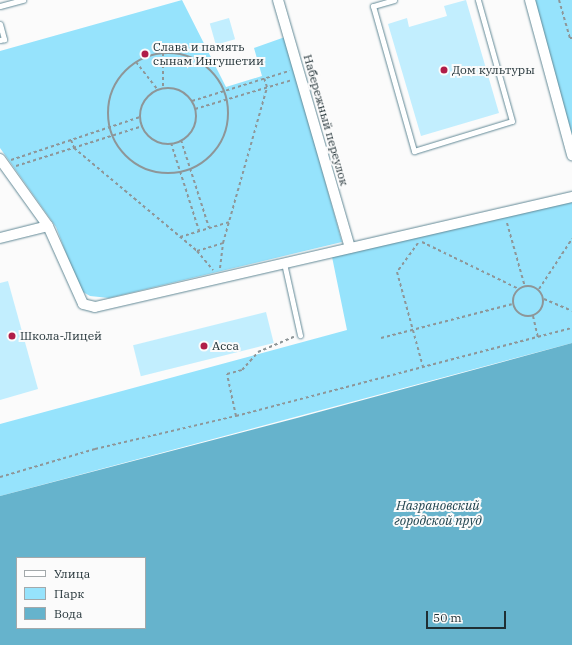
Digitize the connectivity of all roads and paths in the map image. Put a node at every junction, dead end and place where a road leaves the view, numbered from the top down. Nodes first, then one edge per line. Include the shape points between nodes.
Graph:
1 (23, 0) edge
2 (278, 0) edge
3 (394, 0) edge
4 (478, 0) edge
5 (530, 0) edge
6 (559, 0) edge
7 (0, 6) edge
8 (0, 24) edge
9 (572, 38) edge
10 (0, 40) edge
11 (163, 53) junction
12 (136, 62) junction
13 (299, 73) junction
14 (264, 78) junction
15 (268, 87) junction
16 (163, 88) junction
17 (158, 90) junction
18 (225, 90) junction
19 (227, 99) junction
20 (192, 100) junction
21 (195, 109) junction
22 (140, 117) junction
23 (143, 126) junction
24 (109, 127) junction
25 (112, 136) junction
26 (71, 140) junction
27 (181, 140) junction
28 (171, 143) junction
29 (74, 148) junction
30 (572, 155) edge
31 (3, 164) edge
32 (190, 169) junction
33 (180, 172) junction
34 (572, 197) edge
35 (504, 212) junction
36 (229, 222) junction
37 (48, 226) junction
38 (209, 228) junction
39 (199, 231) junction
40 (180, 237) junction
41 (0, 238) edge
42 (572, 239) edge
43 (223, 243) junction
44 (350, 248) junction
45 (197, 251) junction
46 (284, 263) junction
47 (219, 278) junction
48 (525, 287) junction
49 (519, 289) junction
50 (539, 289) junction
51 (544, 299) junction
52 (512, 304) junction
53 (572, 311) edge
54 (533, 316) junction
55 (572, 328) edge
56 (413, 330) junction
57 (300, 335) joint
58 (538, 337) junction
59 (381, 338) dead end
60 (423, 367) junction
61 (236, 416) junction
62 (0, 477) edge

1 - 7 lane
2 - 13 street, Набережный переулок
3 - 4 lane via 373,6 414,151 512,121
5 - 30 street
6 - 9 path
8 - 10 lane via 4,38
11 - 12 path
11 - 16 path
11 - 18 path via 180,53 199,60 214,73
12 - 17 path
12 - 24 path via 124,71 113,87 107,107
13 - 14 path
13 - 15 path
13 - 44 street, Набережный переулок
14 - 15 path
14 - 18 path
15 - 19 path
15 - 36 path
16 - 17 path
16 - 20 path via 179,90
17 - 22 path via 146,99
18 - 19 path
18 - 20 path
19 - 21 path
19 - 32 path via 229,116 225,133 217,148
20 - 21 path
21 - 27 path via 196,121 192,130
22 - 23 path
22 - 24 path
23 - 25 path
23 - 28 path via 152,138
24 - 25 path
24 - 26 path
25 - 29 path
25 - 33 path via 123,153 139,166 159,173
26 - 29 path
26 - 31 path
27 - 28 path
27 - 32 path
28 - 33 path
29 - 31 path
29 - 40 path
31 - 37 street
32 - 33 path
32 - 38 path
33 - 39 path
34 - 35 street
35 - 44 street
35 - 48 path
36 - 38 path
36 - 43 path
37 - 41 street
37 - 47 street via 83,304 95,307
38 - 39 path
39 - 40 path
40 - 45 path
42 - 50 path
43 - 45 path
43 - 47 path
44 - 46 street
45 - 47 path
46 - 47 street
46 - 57 lane
48 - 49 path
48 - 50 path
49 - 52 path
49 - 56 path via 420,241 397,272
50 - 51 path
51 - 53 path
51 - 54 path via 541,310
52 - 54 path via 518,314
52 - 56 path
54 - 58 path
55 - 58 path
56 - 59 path
56 - 60 path
57 - 61 path via 258,352 242,370 227,374
58 - 60 path
60 - 61 path
61 - 62 path via 96,449

